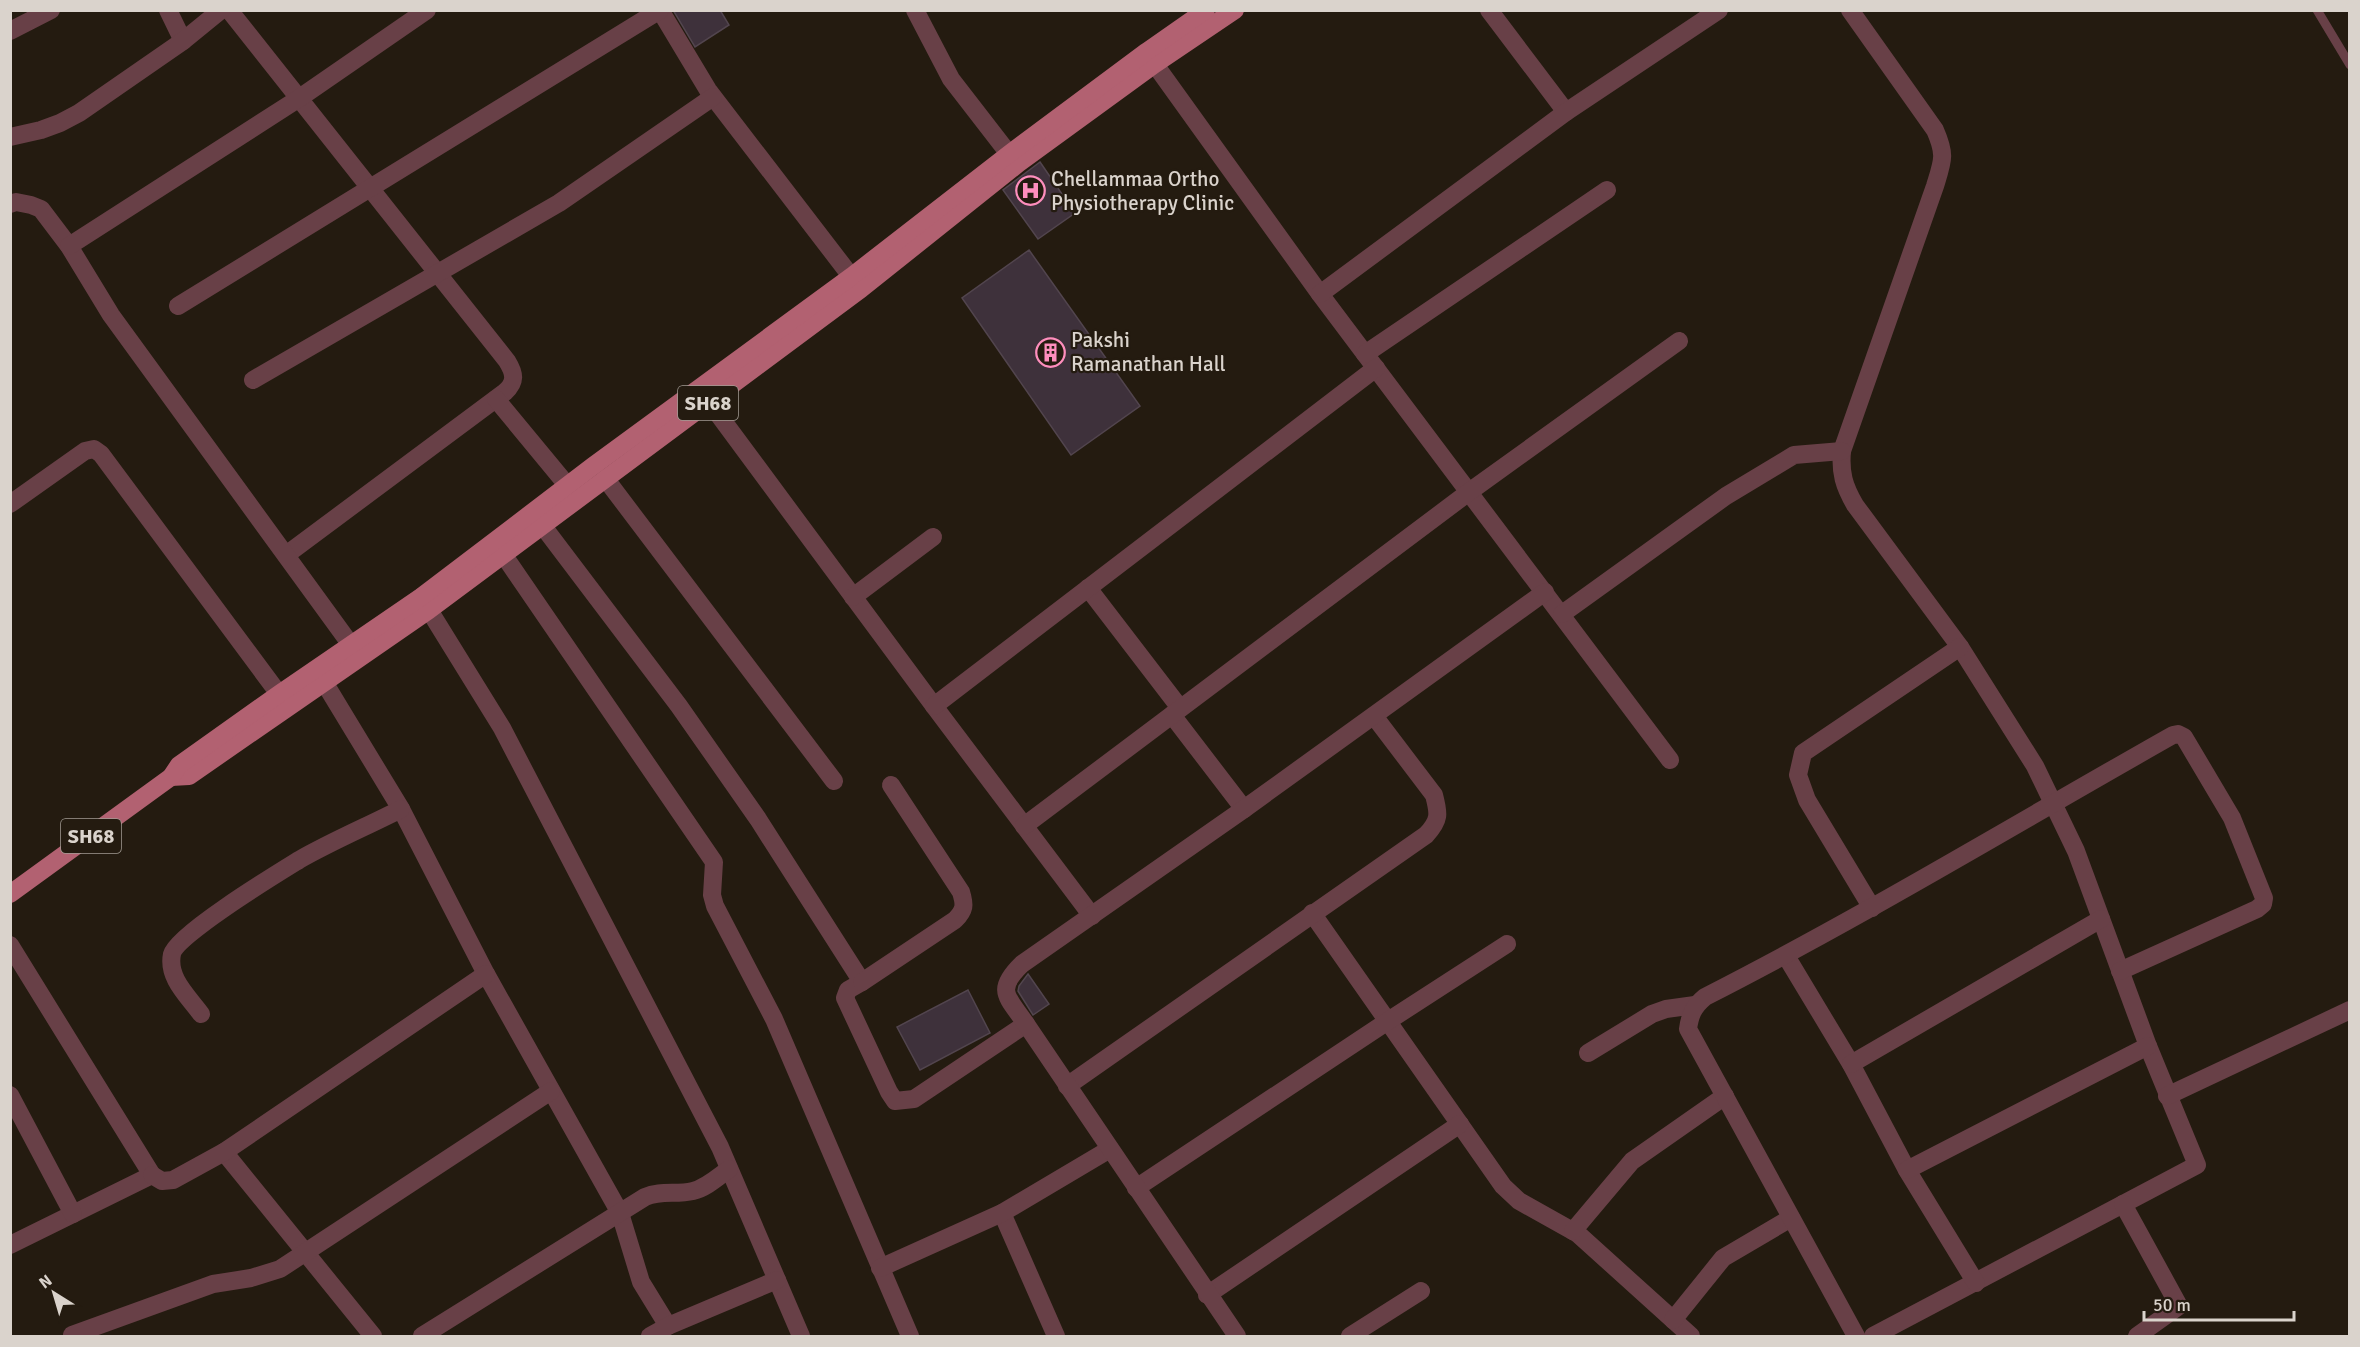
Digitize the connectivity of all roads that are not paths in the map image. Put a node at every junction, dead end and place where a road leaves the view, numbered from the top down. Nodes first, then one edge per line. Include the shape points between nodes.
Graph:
1 (51, 10) edge
2 (168, 10) edge
3 (221, 10) edge
4 (229, 10) edge
5 (427, 10) edge
6 (915, 10) edge
7 (1235, 10) edge
8 (1489, 10) edge
9 (1719, 10) edge
10 (1850, 10) edge
11 (2317, 10) edge
12 (660, 11) edge
13 (1204, 11) edge
14 (10, 31) edge
15 (183, 41) junction
16 (1150, 58) junction
17 (2349, 65) edge
18 (713, 97) junction
19 (298, 99) junction
20 (1566, 112) junction
21 (10, 137) edge
22 (1009, 154) junction
23 (370, 190) junction
24 (1607, 190) dead end
25 (10, 204) edge
26 (69, 246) junction
27 (438, 274) junction
28 (857, 283) junction
29 (1320, 294) junction
30 (178, 306) dead end
31 (1679, 341) dead end
32 (1370, 361) junction
33 (253, 380) dead end
34 (704, 395) junction
35 (496, 399) junction
36 (1836, 451) junction
37 (605, 478) junction
38 (567, 485) junction
39 (1469, 492) junction
40 (10, 504) edge
41 (537, 518) junction
42 (933, 537) dead end
43 (494, 554) junction
44 (286, 555) junction
45 (1088, 588) junction
46 (1545, 592) junction
47 (853, 597) junction
48 (425, 603) junction
49 (1562, 614) junction
50 (351, 645) junction
51 (1960, 647) junction
52 (324, 681) junction
53 (279, 694) junction
54 (934, 706) junction
55 (1176, 712) junction
56 (1374, 716) junction
57 (1670, 760) dead end
58 (171, 777) junction
59 (834, 781) dead end
60 (891, 785) dead end
61 (2053, 803) junction
62 (401, 809) junction
63 (1244, 809) junction
64 (1024, 826) junction
65 (10, 894) edge
66 (1872, 908) junction
67 (1312, 913) junction
68 (1092, 916) junction
69 (2101, 919) junction
70 (1507, 944) dead end
71 (10, 945) edge
72 (1786, 956) junction
73 (2120, 971) junction
74 (486, 974) junction
75 (862, 982) junction
76 (1695, 1005) junction
77 (2349, 1010) edge
78 (201, 1014) dead end
79 (1388, 1021) junction
80 (1026, 1024) junction
81 (2148, 1046) junction
82 (1588, 1053) dead end
83 (1851, 1065) junction
84 (1067, 1086) junction
85 (551, 1091) junction
86 (10, 1095) edge
87 (1725, 1096) junction
88 (2167, 1096) junction
89 (1460, 1124) junction
90 (1110, 1149) junction
91 (224, 1152) junction
92 (729, 1169) junction
93 (1907, 1170) junction
94 (152, 1175) junction
95 (1136, 1188) junction
96 (2123, 1204) junction
97 (1002, 1213) junction
98 (73, 1214) junction
99 (620, 1214) junction
100 (1791, 1218) junction
101 (1573, 1231) junction
102 (10, 1245) edge
103 (306, 1252) junction
104 (880, 1268) junction
105 (777, 1280) junction
106 (1976, 1283) junction
107 (1421, 1291) dead end
108 (1207, 1295) junction
109 (1673, 1320) junction
110 (668, 1326) junction
111 (72, 1335) dead end
112 (373, 1336) edge
113 (422, 1336) edge
114 (650, 1336) edge
115 (801, 1336) edge
116 (910, 1336) edge
117 (1056, 1336) edge
118 (1237, 1336) edge
119 (1350, 1336) edge
120 (1691, 1336) edge
121 (1856, 1336) edge
122 (1873, 1336) edge
123 (2137, 1336) edge

1 - 14 street
2 - 15 street
3 - 15 street
4 - 19 street
5 - 19 street
6 - 22 street via 951,79
7 - 16 main road, SH68
8 - 20 street
9 - 20 street
10 - 36 street via 1935,130 1943,148 1935,186
11 - 17 lane
12 - 18 street
12 - 23 street
13 - 16 main road, SH68
15 - 21 street via 79,113 60,123
16 - 22 main road, SH68
16 - 28 main road, SH68 via 1019,163
16 - 29 street
18 - 27 street via 560,203
18 - 28 street
19 - 23 street
19 - 26 street
20 - 29 street
22 - 28 main road, SH68
23 - 27 street
23 - 30 street
24 - 32 street
25 - 26 street via 31,204 41,209
26 - 44 street via 111,315
27 - 33 street
27 - 35 street via 513,370 512,386
28 - 34 main road, SH68
29 - 32 street
31 - 39 street
32 - 39 street
32 - 45 street
34 - 37 main road, SH68
34 - 38 main road, SH68
34 - 47 street
35 - 38 street
35 - 44 street
36 - 49 street via 1794,455 1726,496
36 - 51 street via 1844,486 1855,505
37 - 41 main road, SH68
37 - 59 street
38 - 41 main road, SH68
39 - 46 street
39 - 55 street
40 - 53 street via 76,456 94,449
41 - 43 main road, SH68
41 - 75 street via 679,706 758,819
42 - 47 street
43 - 48 main road, SH68
43 - 104 street via 714,862 715,906 774,1019
44 - 50 street
45 - 54 street
45 - 55 street
46 - 49 street
46 - 56 street
47 - 54 street
48 - 50 main road, SH68
48 - 52 main road, SH68
48 - 92 street via 502,728
49 - 57 street
50 - 53 main road, SH68
51 - 61 street via 2035,766
51 - 66 street via 1803,753 1798,775 1807,800
52 - 58 main road, SH68 via 189,776
52 - 62 street
53 - 58 main road, SH68 via 179,765
54 - 64 street
55 - 63 street
55 - 64 street
56 - 63 street
56 - 67 street via 1434,795 1436,824 1426,835
58 - 65 main road, SH68
60 - 75 street via 965,904 955,920
61 - 66 street
61 - 69 street
61 - 73 street via 2178,734 2184,737 2232,818 2265,898 2257,909
62 - 74 street
62 - 78 street via 300,859 184,939 173,951 174,978
63 - 68 street
64 - 68 street
66 - 72 street
67 - 79 street
67 - 84 street
68 - 80 street via 1022,964 1006,980 1008,997
69 - 73 street
69 - 83 street
70 - 79 street
71 - 94 street
72 - 76 street
72 - 83 street
73 - 81 street
74 - 85 street
74 - 91 street
75 - 80 street via 848,990 845,998 895,1101 914,1099
76 - 82 street via 1652,1014
76 - 87 street via 1688,1029
77 - 88 street
79 - 89 street
79 - 95 street
80 - 84 street
81 - 88 street
81 - 93 street
83 - 93 street
84 - 90 street
85 - 99 street
85 - 103 street
86 - 98 street
87 - 100 street
87 - 101 street via 1632,1161
88 - 96 street via 2197,1165
89 - 101 street via 1503,1186 1519,1201
89 - 108 street
90 - 95 street
90 - 97 street
91 - 94 street via 173,1180 162,1181
91 - 103 street
92 - 99 street via 701,1188 656,1192
92 - 105 street
93 - 106 street
94 - 98 street
95 - 108 street
96 - 106 street
96 - 123 street via 2180,1306
97 - 104 street
97 - 117 street
98 - 102 street
99 - 110 street via 641,1282
99 - 113 street
100 - 109 street via 1723,1258
100 - 121 street
101 - 109 street
103 - 111 street via 265,1275 213,1284
103 - 112 street
104 - 116 street
105 - 110 street
105 - 115 street
106 - 122 street
107 - 119 street
108 - 118 street
109 - 120 street
110 - 114 street

